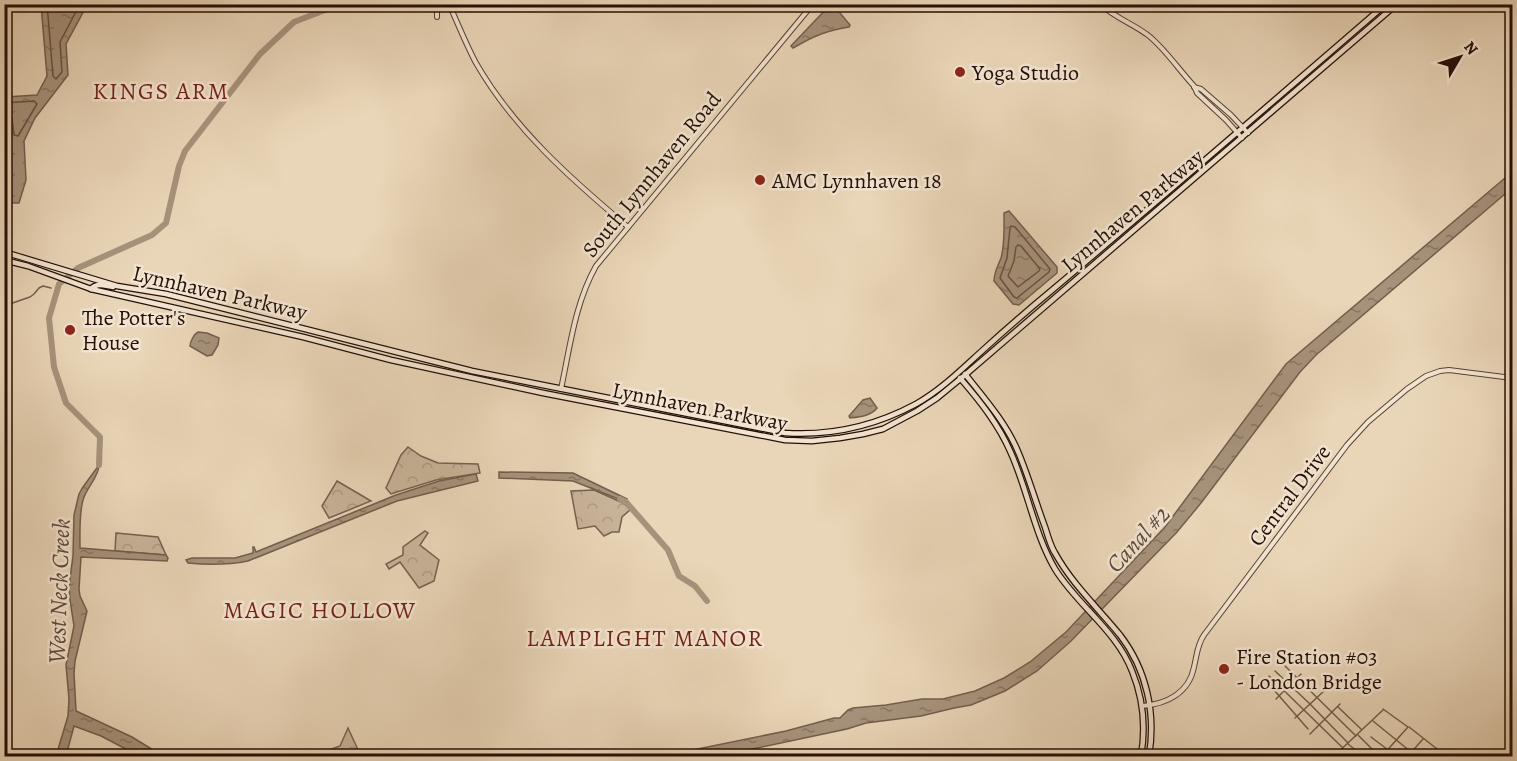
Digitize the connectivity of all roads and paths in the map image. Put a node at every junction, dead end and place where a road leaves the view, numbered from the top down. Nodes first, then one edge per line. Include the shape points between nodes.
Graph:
1 (437, 4) edge
2 (449, 4) edge
3 (813, 4) edge
4 (1100, 4) edge
5 (1386, 4) edge
6 (1397, 4) edge
7 (437, 17) dead end
8 (1194, 86) junction
9 (1243, 127) junction
10 (1237, 132) junction
11 (1248, 133) junction
12 (1242, 138) junction
13 (628, 227) junction
14 (4, 252) edge
15 (4, 260) edge
16 (124, 287) junction
17 (91, 289) junction
18 (959, 371) junction
19 (963, 376) junction
20 (1512, 378) edge
21 (561, 388) junction
22 (1150, 705) junction
23 (1142, 706) junction
24 (1141, 756) edge
25 (1149, 756) edge

1 - 7 street
2 - 13 street via 477,64 520,126
3 - 13 street, South Lynnhaven Road
4 - 8 street via 1150,37
5 - 9 main road, Lynnhaven Parkway
6 - 11 main road, Lynnhaven Parkway
8 - 9 street
8 - 10 street
9 - 10 main road, Lynnhaven Parkway
9 - 11 street
10 - 12 street
10 - 18 main road, Lynnhaven Parkway
11 - 12 main road, Lynnhaven Parkway
12 - 19 main road, Lynnhaven Parkway
13 - 21 street, South Lynnhaven Road via 602,258 588,283
14 - 16 main road, Lynnhaven Parkway
15 - 17 main road, Lynnhaven Parkway
16 - 17 main road via 99,284
16 - 21 main road, Lynnhaven Parkway via 166,294 472,371
17 - 19 main road, Lynnhaven Parkway via 473,378 785,440 833,439 883,429 937,398
18 - 19 main road
18 - 21 main road, Lynnhaven Parkway via 918,403 899,412 860,427 809,434 759,429
19 - 22 main road via 994,410 1010,435 1053,551 1125,642 1143,677
19 - 23 main road via 1012,455 1047,555 1065,584 1129,663
20 - 22 street, Central Drive via 1449,370 1432,373 1368,422 1204,635 1192,675 1183,689 1165,702
22 - 23 street, Central Drive
22 - 25 main road
23 - 24 main road

